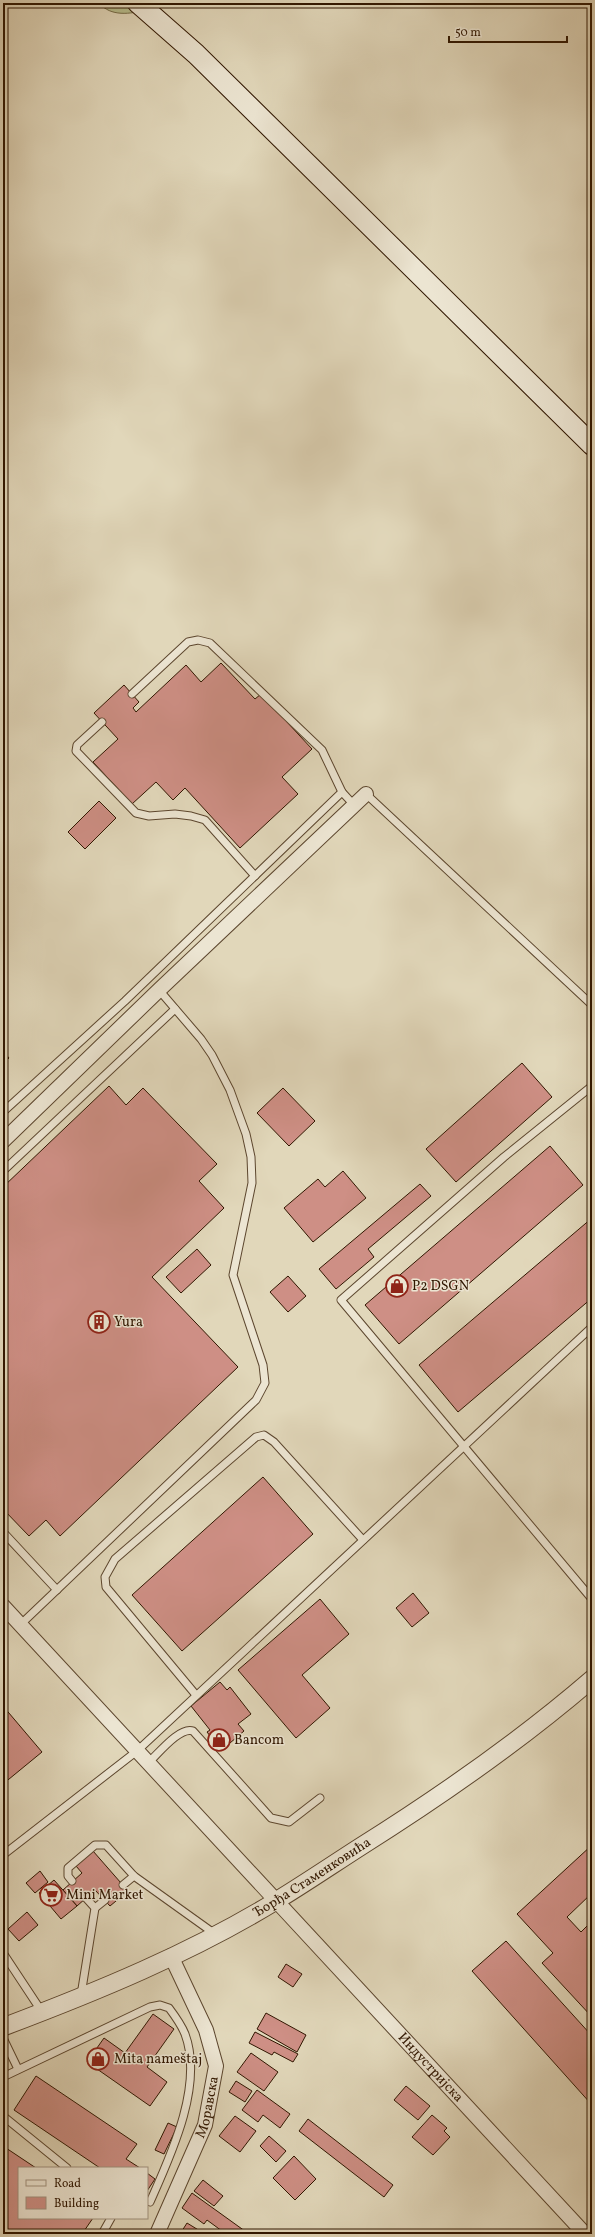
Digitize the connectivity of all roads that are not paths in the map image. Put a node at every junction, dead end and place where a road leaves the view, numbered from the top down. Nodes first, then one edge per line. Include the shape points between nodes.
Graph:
1 (138, 3) edge
2 (592, 445) edge
3 (132, 694) dead end
4 (102, 722) dead end
5 (342, 792) junction
6 (366, 794) joint
7 (354, 806) junction
8 (255, 876) junction
9 (159, 990) junction
10 (592, 1005) edge
11 (175, 1009) junction
12 (592, 1086) edge
13 (3, 1112) edge
14 (3, 1141) edge
15 (3, 1171) edge
16 (592, 1327) edge
17 (464, 1446) junction
18 (3, 1532) edge
19 (363, 1540) junction
20 (57, 1590) junction
21 (592, 1598) edge
22 (3, 1606) edge
23 (20, 1625) junction
24 (592, 1679) edge
25 (196, 1695) junction
26 (137, 1751) junction
27 (148, 1763) junction
28 (320, 1798) dead end
29 (3, 1855) edge
30 (134, 1876) junction
31 (72, 1881) dead end
32 (123, 1885) dead end
33 (86, 1898) dead end
34 (105, 1900) dead end
35 (276, 1901) junction
36 (95, 1908) junction
37 (215, 1934) junction
38 (3, 1953) edge
39 (171, 1956) junction
40 (81, 1995) junction
41 (42, 2012) junction
42 (3, 2027) edge
43 (3, 2038) edge
44 (18, 2069) junction
45 (3, 2077) edge
46 (3, 2116) edge
47 (66, 2167) edge
48 (150, 2202) dead end
49 (110, 2219) edge
50 (102, 2234) edge
51 (157, 2234) edge
52 (585, 2234) edge

1 - 2 main road via 196,54
3 - 5 lane via 188,642 198,640 210,643 322,750
4 - 8 lane via 77,745 76,751 125,802 141,815 175,814 205,820
5 - 7 lane
5 - 8 lane
6 - 7 street
6 - 10 lane
7 - 9 street
8 - 13 lane via 125,1001
9 - 11 lane
9 - 14 street
11 - 15 lane
11 - 20 lane via 201,1039 222,1073 246,1134 251,1157 252,1183 233,1275 263,1365 265,1383 256,1400
12 - 17 lane via 504,1157 341,1300
16 - 17 lane
17 - 19 lane
17 - 21 lane
18 - 20 lane
19 - 25 lane
19 - 25 lane via 274,1442 264,1435 256,1437 116,1559 105,1577 106,1587
20 - 23 lane
22 - 23 street, Индустријска
23 - 26 street, Индустријска
24 - 35 street, Ђорђа Стаменковића via 547,1716 427,1805
25 - 26 lane
26 - 27 street, Индустријска
26 - 29 lane
27 - 28 lane via 181,1732 189,1730 193,1731 270,1818 289,1822
27 - 35 street, Индустријска
30 - 31 lane via 106,1845 98,1844 68,1868 68,1876
30 - 32 lane
30 - 37 lane
33 - 36 lane
34 - 36 lane
35 - 37 street, Ђорђа Стаменковића
35 - 52 street, Индустријска
36 - 40 lane
37 - 39 street, Ђорђа Стаменковића
38 - 41 lane
39 - 40 street, Ђорђа Стаменковића
39 - 51 street, Моравска via 206,2030 216,2066 205,2125
40 - 41 street, Ђорђа Стаменковића
41 - 42 street, Ђорђа Стаменковића
43 - 44 lane
44 - 45 lane
44 - 48 lane via 150,2007 160,2005 169,2008 185,2034 190,2065 185,2113 173,2151
46 - 47 lane
49 - 50 lane

